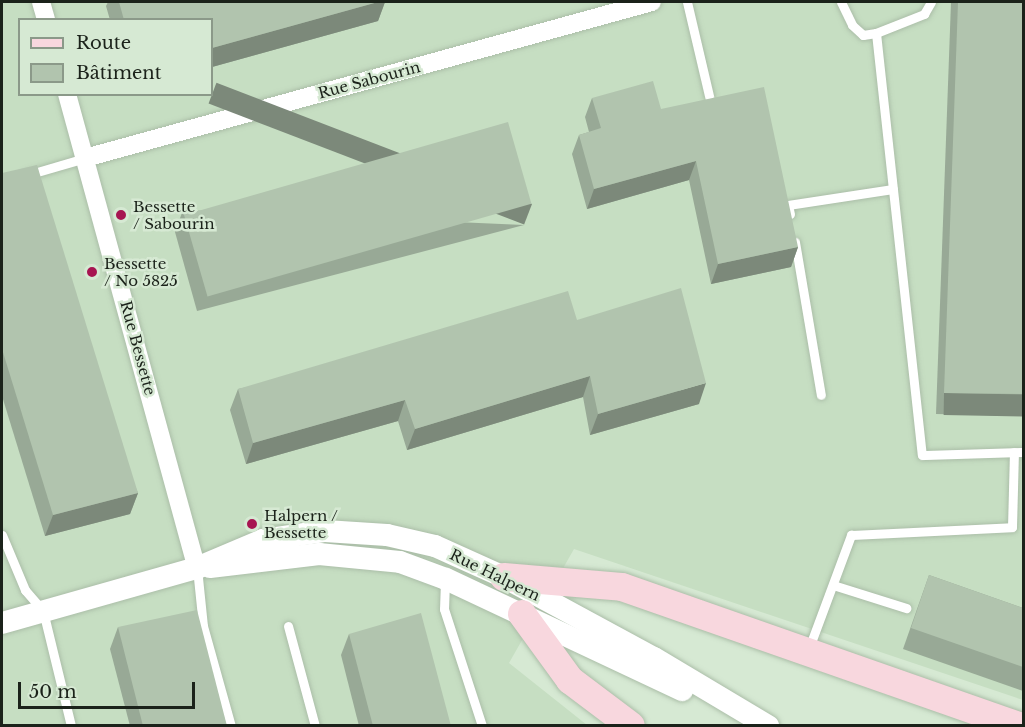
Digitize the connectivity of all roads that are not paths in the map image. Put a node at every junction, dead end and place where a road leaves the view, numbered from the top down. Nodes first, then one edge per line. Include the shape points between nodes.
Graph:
1 (41, 2) edge
2 (652, 2) edge
3 (687, 2) edge
4 (841, 2) edge
5 (931, 2) edge
6 (45, 18) edge
7 (876, 33) junction
8 (68, 96) edge
9 (709, 96) edge
10 (85, 158) junction
11 (12, 179) edge
12 (893, 189) junction
13 (821, 395) dead end
14 (1019, 452) edge
15 (1012, 527) junction
16 (1023, 527) edge
17 (2, 534) edge
18 (197, 568) junction
19 (504, 577) junction
20 (446, 579) junction
21 (833, 585) junction
22 (906, 608) dead end
23 (43, 611) junction
24 (522, 614) junction
25 (2, 623) edge
26 (288, 626) dead end
27 (808, 651) junction
28 (71, 726) edge
29 (231, 726) edge
30 (315, 726) edge
31 (482, 726) edge
32 (631, 726) edge
33 (756, 726) edge
34 (768, 726) edge
35 (1019, 726) edge

1 - 6 street
2 - 10 street, Rue Sabourin
3 - 9 lane
4 - 7 lane via 852,25 863,35
5 - 7 lane via 924,14
7 - 12 lane
8 - 10 street, Rue Bessette
10 - 11 lane
10 - 18 street, Rue Bessette
12 - 13 lane via 788,205
12 - 14 lane via 922,455
14 - 15 lane
15 - 16 lane
15 - 21 lane via 851,535
17 - 23 lane via 25,590
18 - 19 street, Rue Halpern via 264,540 353,531 435,546
18 - 20 street, Rue Halpern via 304,555 348,554 400,562
18 - 23 street, Rue Halpern
18 - 29 lane via 203,627
19 - 27 main road via 622,587
19 - 34 street, Rue Halpern via 654,658
20 - 24 street, Rue Halpern
20 - 31 lane via 444,609
21 - 22 lane
21 - 27 lane
23 - 25 street, Rue Halpern
23 - 28 lane
24 - 32 main road via 570,680
24 - 33 street, Rue Halpern
26 - 30 lane
27 - 35 main road

